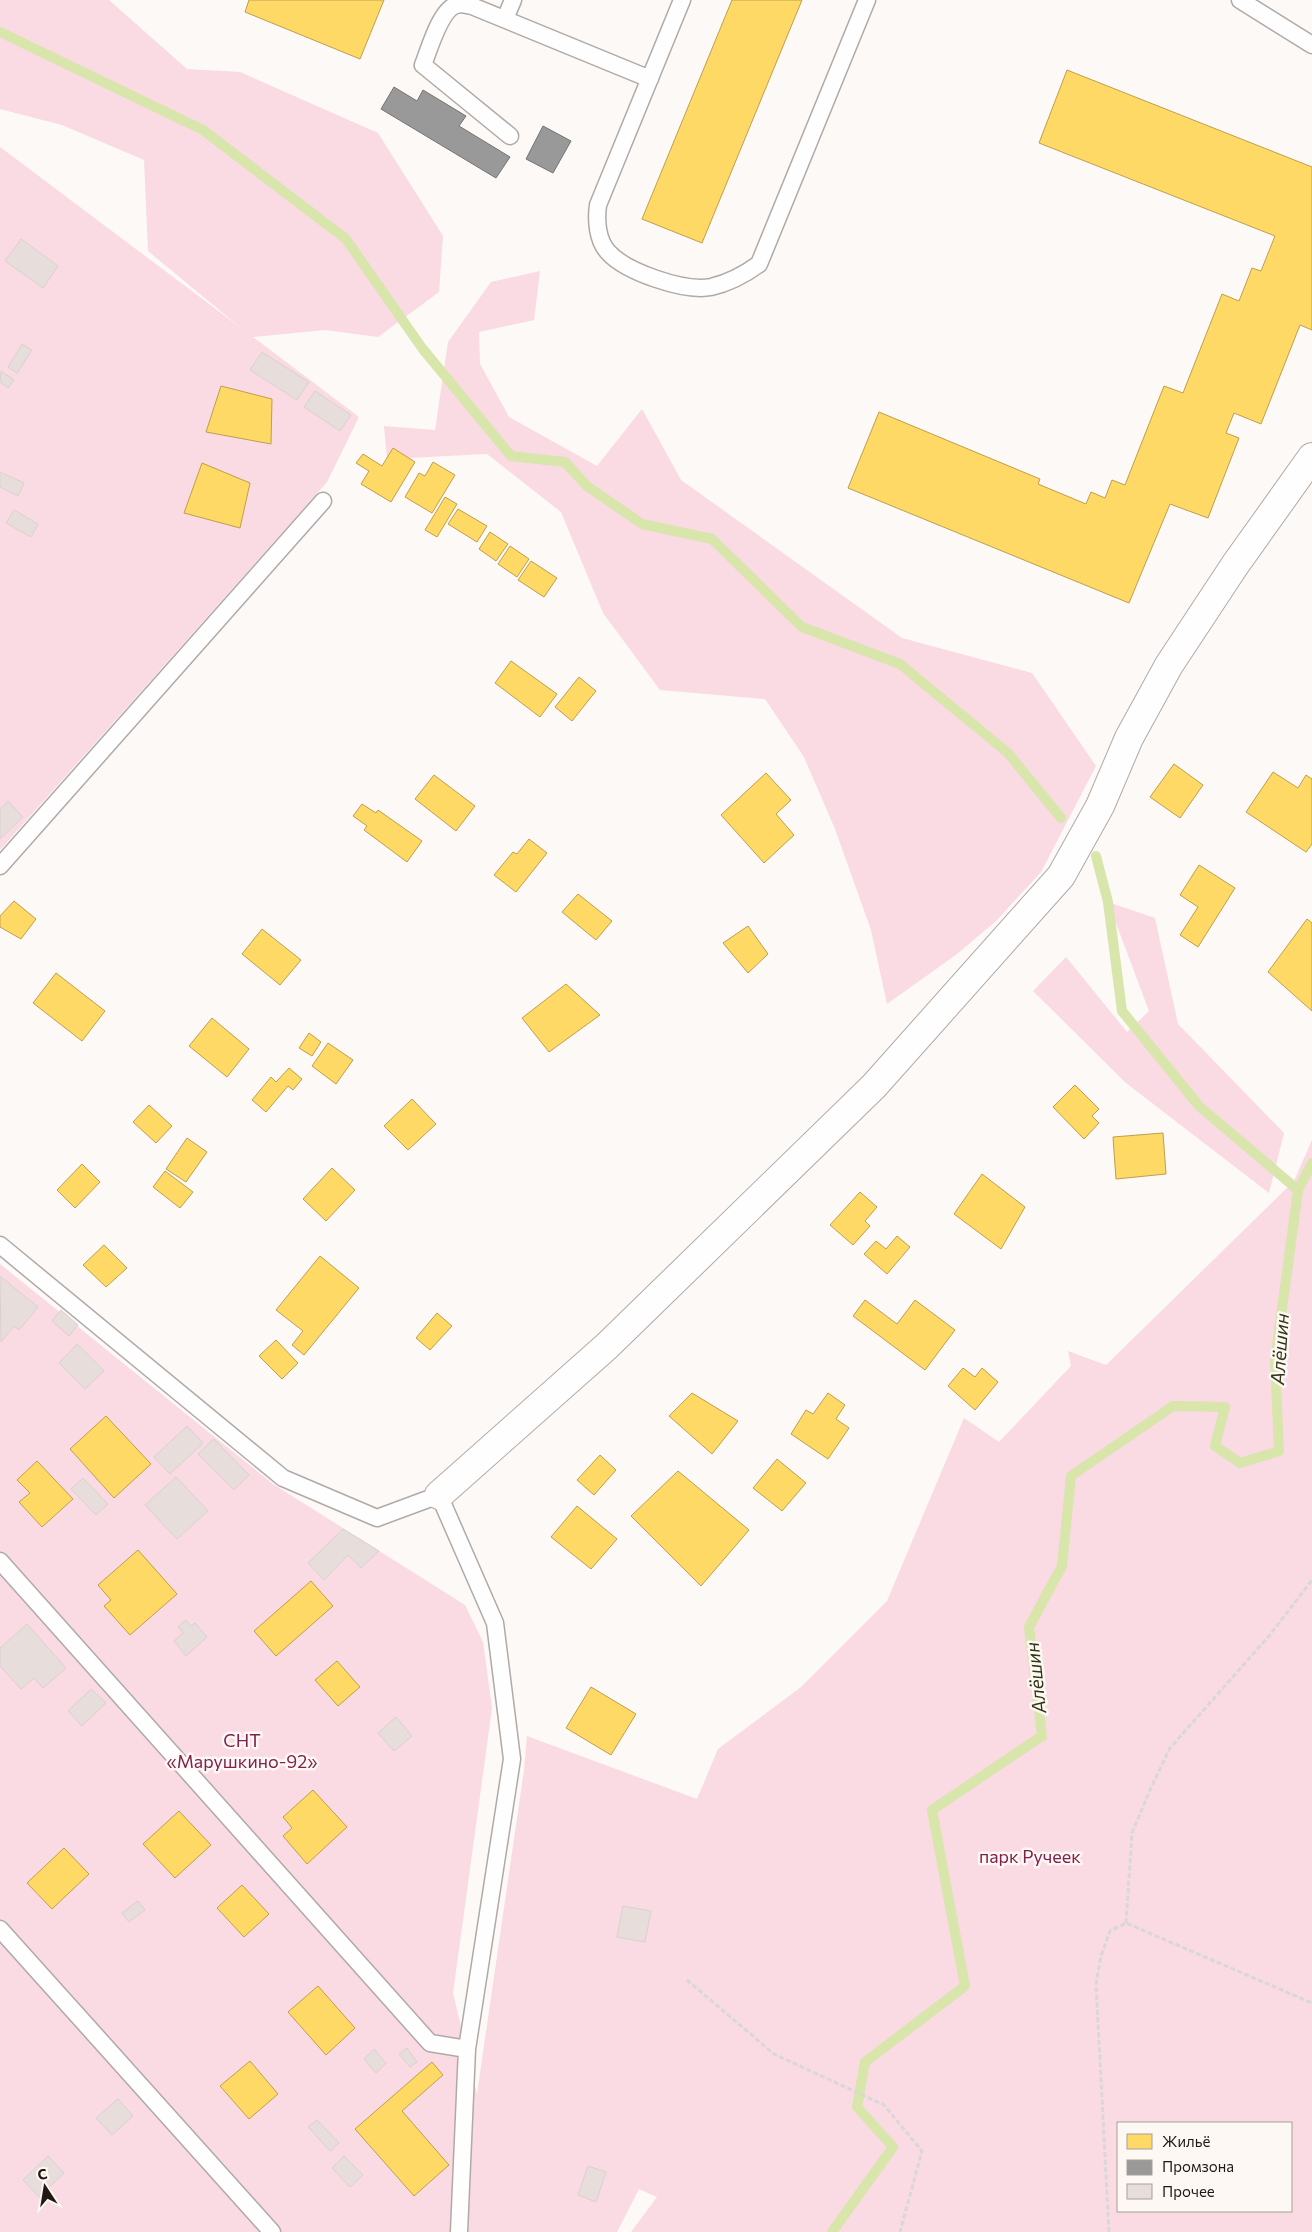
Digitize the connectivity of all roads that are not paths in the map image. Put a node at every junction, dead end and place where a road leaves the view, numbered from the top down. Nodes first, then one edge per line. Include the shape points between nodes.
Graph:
1 (513, 0) edge
2 (682, 0) edge
3 (867, 0) edge
4 (1240, 0) edge
5 (505, 19) junction
6 (1312, 45) edge
7 (650, 78) junction
8 (510, 136) dead end
9 (1312, 458) edge
10 (323, 500) dead end
11 (0, 866) edge
12 (0, 1245) edge
13 (439, 1495) junction
14 (0, 1561) edge
15 (0, 1929) edge
16 (467, 2048) junction
17 (272, 2232) edge
18 (459, 2232) edge

1 - 5 lane
2 - 7 lane
3 - 7 lane via 758,264 727,283 709,287 677,286 622,264 607,251 601,236 596,222 598,205
4 - 6 lane
5 - 7 lane
5 - 8 lane via 472,6 454,5 443,16 423,66
9 - 13 street via 1235,565 1169,665 1129,738 1100,806 1060,876 874,1086 607,1346
10 - 11 lane
12 - 13 lane via 283,1478 376,1518
13 - 16 lane via 495,1623 512,1759
14 - 16 lane via 430,2043
15 - 17 lane
16 - 18 lane

